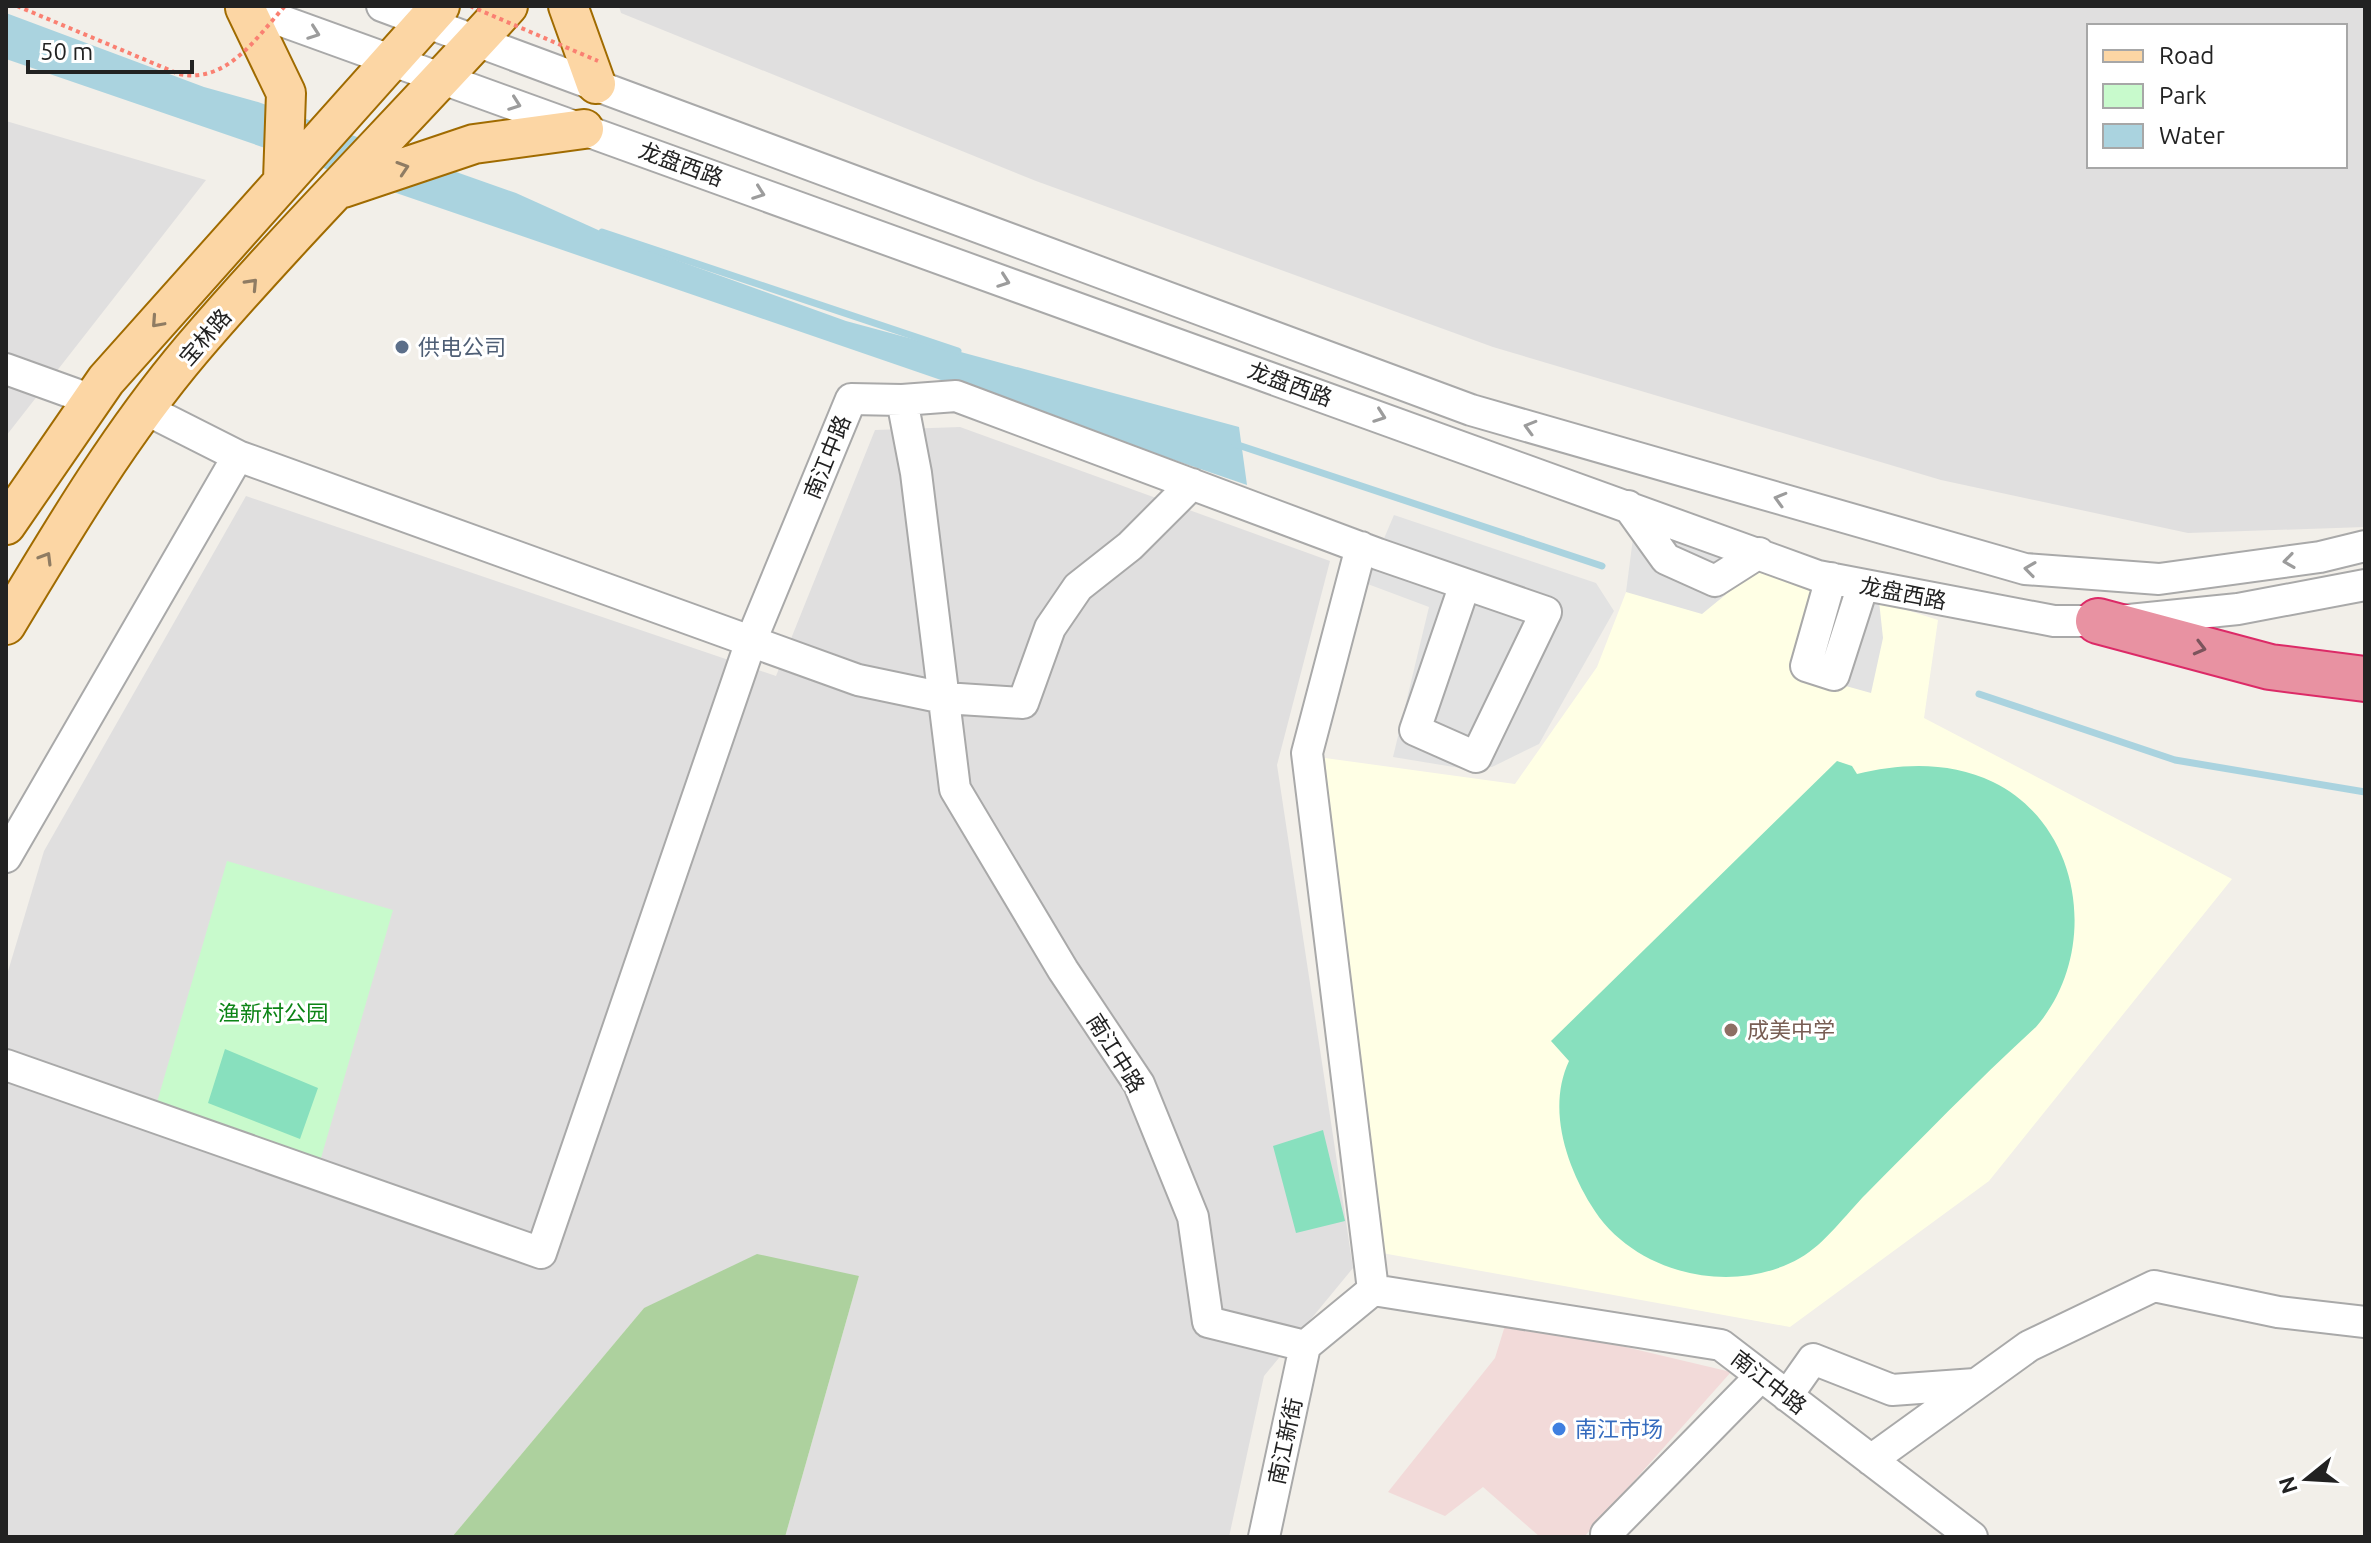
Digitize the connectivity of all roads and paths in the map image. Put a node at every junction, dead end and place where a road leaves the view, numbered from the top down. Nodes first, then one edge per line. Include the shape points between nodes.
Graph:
1 (17, 6) edge
2 (285, 6) edge
3 (382, 6) edge
4 (508, 6) edge
5 (568, 6) edge
6 (243, 7) edge
7 (432, 14) edge
8 (473, 23) edge
9 (389, 61) junction
10 (597, 72) junction
11 (441, 78) junction
12 (584, 129) junction
13 (283, 180) junction
14 (340, 189) junction
15 (6, 369) edge
16 (92, 400) junction
17 (902, 400) junction
18 (147, 410) junction
19 (238, 456) junction
20 (1192, 484) junction
21 (1627, 505) junction
22 (6, 525) edge
23 (2365, 546) edge
24 (1361, 547) junction
25 (1759, 553) junction
26 (1831, 578) junction
27 (1465, 584) junction
28 (1863, 585) junction
29 (2365, 585) edge
30 (2098, 621) junction
31 (6, 625) edge
32 (751, 641) junction
33 (2365, 679) edge
34 (944, 698) junction
35 (6, 857) edge
36 (6, 1065) edge
37 (1373, 1290) junction
38 (2365, 1322) edge
39 (1305, 1346) junction
40 (1761, 1376) junction
41 (1975, 1384) junction
42 (1787, 1396) junction
43 (1871, 1460) junction
44 (1606, 1534) dead end
45 (1264, 1537) edge
46 (1972, 1537) edge

1 - 2 path, bridge via 201,79 247,49
3 - 7 street, 龙盘西路
4 - 8 main road, 宝林路
5 - 10 main road
6 -> 9 street, 龙盘西路
6 - 13 main road via 286,93
7 - 8 street, 龙盘西路
7 - 9 main road, 宝林路
8 - 10 street, 龙盘西路
8 - 10 path, bridge
8 - 11 main road, 宝林路
9 - 11 street, 龙盘西路
9 - 13 main road, 宝林路
23 -> 10 street, 龙盘西路 via 2159,579 2025,569 1471,410
11 -> 12 street, 龙盘西路
11 - 14 main road, 宝林路
14 -> 12 main road via 465,147
12 -> 21 street, 龙盘西路
13 -> 16 main road, 宝林路
18 -> 14 main road, 宝林路 via 191,351
15 - 16 street
16 - 22 main road, 宝林路
17 - 20 street via 956,396
17 - 32 street, 南江中路 via 851,399
17 - 34 street, 南江中路
18 - 19 street
31 -> 18 main road, 宝林路 via 83,496
19 - 32 street
19 - 35 street
20 - 24 street
20 - 34 street via 1130,546 1078,587 1050,628 1023,703
21 - 25 street, 龙盘西路
21 - 25 street via 1666,559 1715,581
24 - 27 street
24 - 37 street via 1307,753
25 - 26 street, 龙盘西路
26 - 28 street, 龙盘西路
26 - 28 street via 1806,666 1834,675
27 - 27 street via 1546,612 1476,757 1415,730
28 - 30 street, 龙盘西路 via 2054,621
29 - 30 street, 龙盘西路 via 2238,609
30 -> 33 highway via 2270,667
32 - 34 street via 858,680
32 - 36 street via 541,1253
34 - 39 street, 南江中路 via 955,789 1063,970 1139,1084 1193,1217 1208,1322
37 - 39 street
37 - 40 street, 南江中路 via 1721,1345
38 - 41 street via 2278,1312 2154,1286 2029,1346
39 - 45 street, 南江新街
40 - 42 street, 南江中路
40 - 44 street
41 - 42 street via 1892,1390 1813,1359
41 - 43 street
42 - 43 street, 南江中路
43 - 46 street, 南江中路

